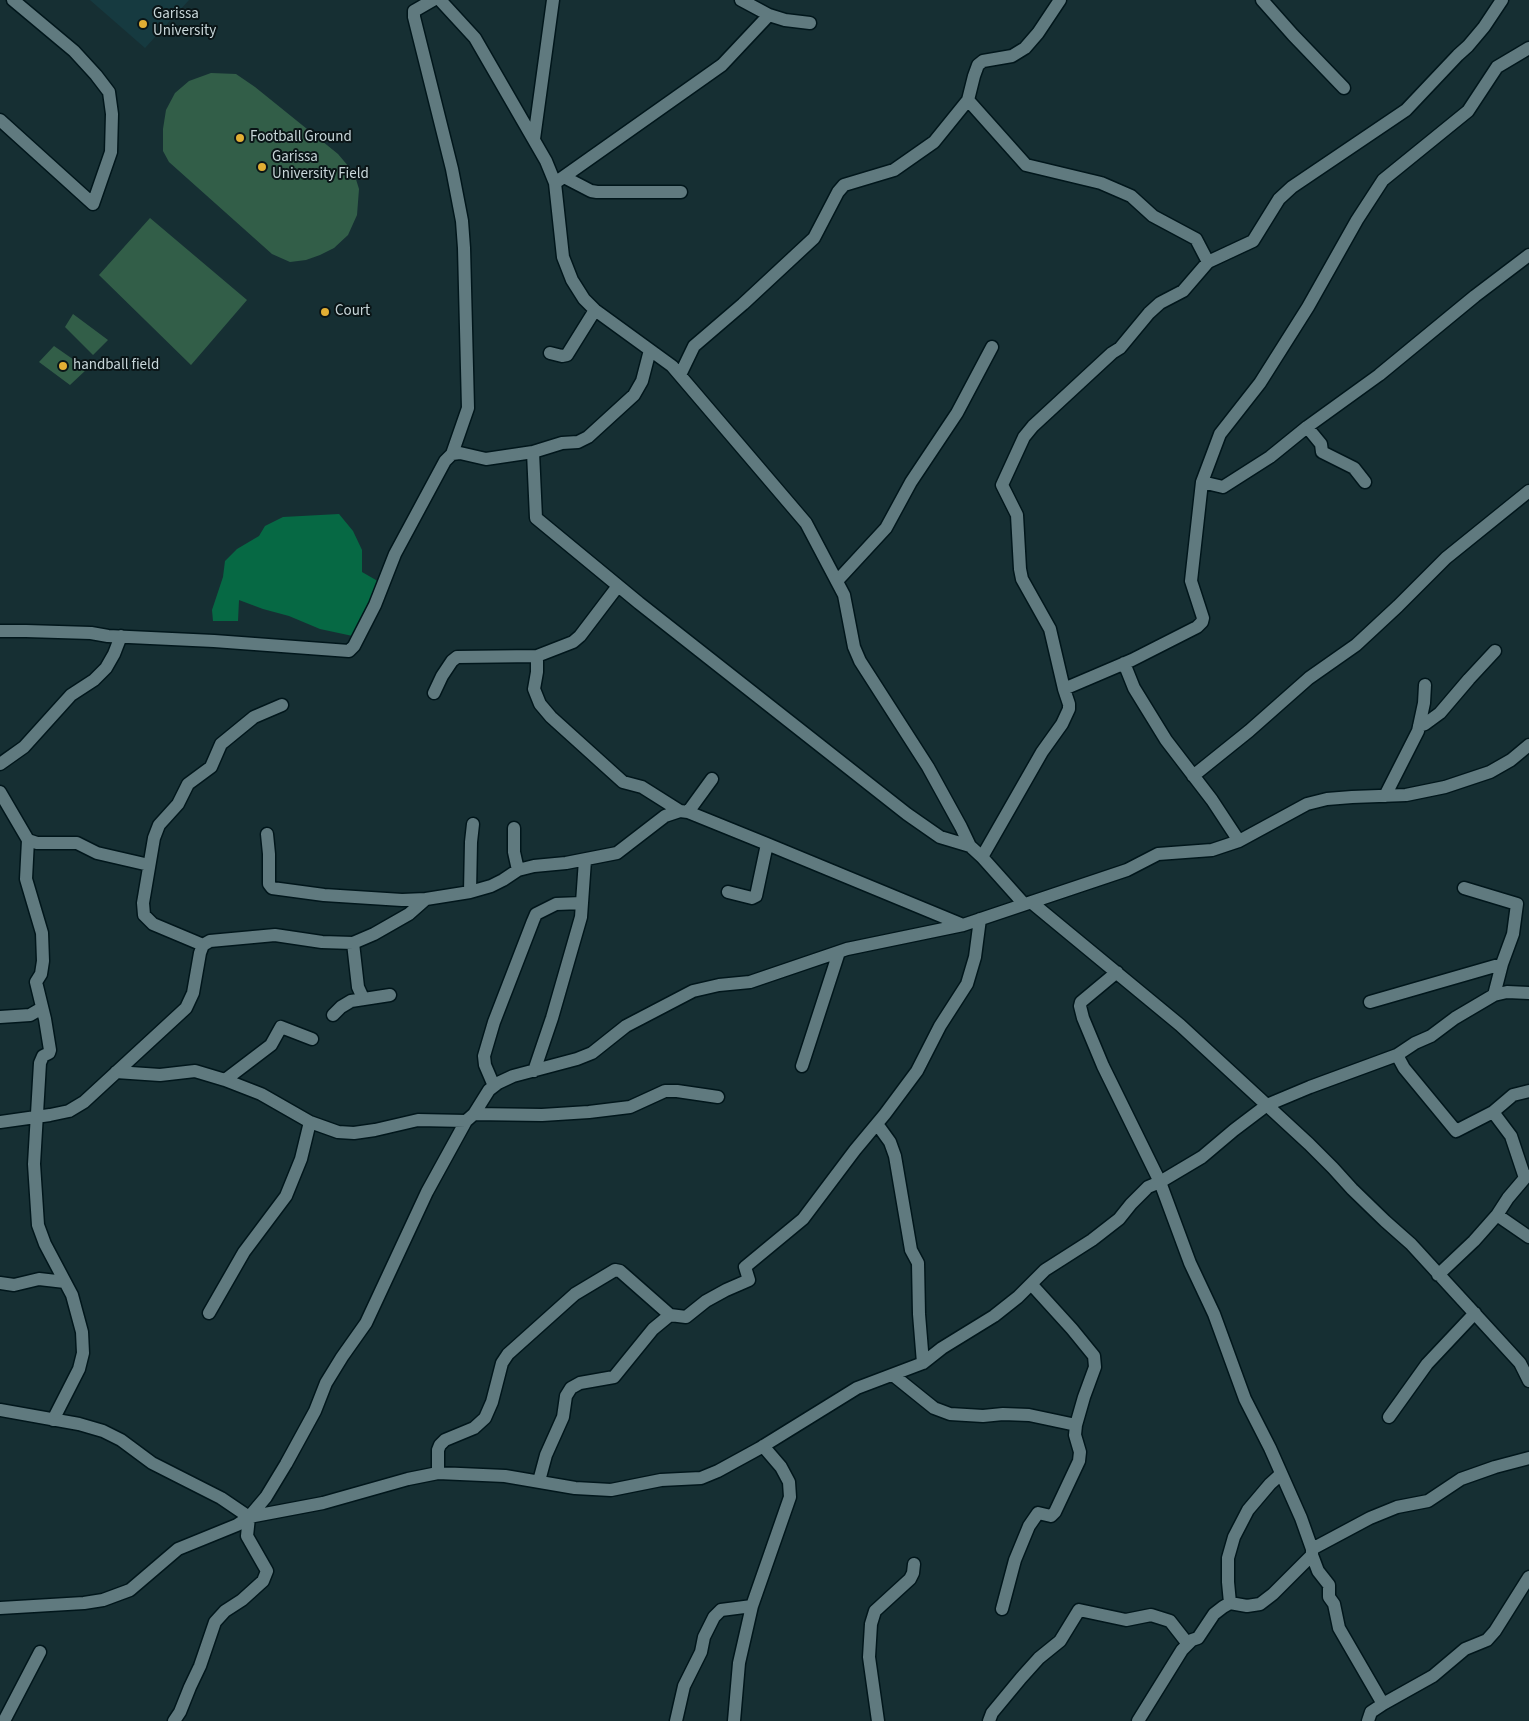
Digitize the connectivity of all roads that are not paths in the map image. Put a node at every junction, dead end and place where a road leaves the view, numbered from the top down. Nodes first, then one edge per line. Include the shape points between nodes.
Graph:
1 (13, 0) edge
2 (433, 0) edge
3 (440, 0) edge
4 (553, 0) edge
5 (741, 0) edge
6 (1060, 0) edge
7 (1262, 0) edge
8 (1502, 0) edge
9 (769, 15) junction
10 (810, 23) dead end
11 (1529, 48) edge
12 (1344, 88) dead end
13 (968, 100) junction
14 (0, 120) edge
15 (534, 139) junction
16 (560, 180) junction
17 (681, 192) dead end
18 (1529, 255) edge
19 (1208, 262) junction
20 (595, 310) junction
21 (992, 347) dead end
22 (650, 350) junction
23 (550, 353) dead end
24 (680, 375) junction
25 (1307, 427) junction
26 (533, 452) junction
27 (452, 454) junction
28 (1202, 482) junction
29 (1365, 482) dead end
30 (1529, 491) edge
31 (837, 581) junction
32 (618, 586) junction
33 (0, 631) edge
34 (121, 636) junction
35 (1495, 651) dead end
36 (536, 656) junction
37 (1124, 663) junction
38 (1425, 686) dead end
39 (1064, 689) junction
40 (434, 693) dead end
41 (282, 705) dead end
42 (1418, 726) junction
43 (1529, 745) edge
44 (0, 764) edge
45 (1193, 776) junction
46 (712, 779) dead end
47 (0, 792) edge
48 (1385, 796) junction
49 (684, 812) junction
50 (473, 824) dead end
51 (514, 828) dead end
52 (267, 834) dead end
53 (28, 840) junction
54 (1239, 841) junction
55 (767, 844) junction
56 (970, 846) junction
57 (982, 857) junction
58 (585, 860) junction
59 (149, 865) junction
60 (518, 870) junction
61 (1464, 888) dead end
62 (470, 892) junction
63 (728, 892) dead end
64 (426, 899) junction
65 (582, 903) junction
66 (1027, 903) junction
67 (980, 919) junction
68 (963, 925) junction
69 (353, 943) junction
70 (203, 945) junction
71 (839, 952) junction
72 (1502, 964) junction
73 (1117, 972) junction
74 (1529, 993) edge
75 (390, 995) dead end
76 (1494, 995) junction
77 (362, 998) junction
78 (1370, 1002) dead end
79 (42, 1008) junction
80 (332, 1015) dead end
81 (0, 1017) edge
82 (312, 1039) dead end
83 (1396, 1055) junction
84 (802, 1066) dead end
85 (534, 1071) junction
86 (116, 1072) junction
87 (225, 1080) junction
88 (494, 1086) junction
89 (1529, 1091) edge
90 (718, 1097) dead end
91 (1267, 1105) junction
92 (1493, 1112) junction
93 (37, 1116) junction
94 (470, 1118) junction
95 (0, 1122) edge
96 (310, 1122) junction
97 (877, 1124) junction
98 (1527, 1177) edge
99 (1160, 1182) junction
100 (1497, 1215) junction
101 (1529, 1237) edge
102 (1438, 1275) junction
103 (65, 1282) junction
104 (0, 1284) edge
105 (1032, 1285) junction
106 (209, 1313) dead end
107 (1475, 1313) junction
108 (670, 1315) junction
109 (923, 1363) junction
110 (893, 1375) junction
111 (1529, 1381) edge
112 (0, 1410) edge
113 (1389, 1417) dead end
114 (53, 1420) junction
115 (1076, 1425) junction
116 (763, 1446) junction
117 (1529, 1458) edge
118 (438, 1473) junction
119 (1281, 1474) junction
120 (540, 1481) junction
121 (249, 1517) junction
122 (1312, 1551) junction
123 (914, 1564) dead end
124 (1529, 1577) edge
125 (1230, 1604) junction
126 (752, 1606) junction
127 (0, 1608) edge
128 (1002, 1609) dead end
129 (1188, 1644) junction
130 (40, 1652) dead end
131 (1383, 1704) junction
132 (4, 1721) edge
133 (174, 1721) edge
134 (676, 1721) edge
135 (734, 1721) edge
136 (878, 1721) edge
137 (989, 1721) edge
138 (1138, 1721) edge
139 (1368, 1721) edge

1 - 14 street via 74,51 109,92 111,152 93,204
2 - 27 street via 414,11 414,17 452,170 464,248 468,408
3 - 15 street via 475,38
4 - 15 street
5 - 9 street
6 - 13 street via 1025,48 1012,56 983,61 978,65
7 - 12 street
8 - 19 street via 1468,46 1406,110 1292,187 1279,199 1253,241
9 - 10 street
9 - 16 street via 722,65
11 - 28 street via 1497,67 1468,111 1383,180 1271,366 1220,434
13 - 19 street via 1026,165 1101,183 1130,196 1153,216 1196,239
13 - 24 street via 934,142 894,170 844,185 814,238 694,346
15 - 16 street
16 - 17 street via 598,192
16 - 20 street via 563,257 572,280
18 - 25 street via 1380,375
19 - 39 street via 1183,291 1160,303 1120,348 1033,426 1002,484 1017,515 1022,579 1050,629
20 - 22 street
20 - 23 street via 567,355
21 - 31 street via 886,528
22 - 24 street
22 - 26 street via 642,381 634,395 599,428 578,442
24 - 31 street via 806,523
25 - 28 street via 1228,486
25 - 29 street via 1321,444 1322,452 1354,468
26 - 27 street via 486,459
26 - 32 street via 536,518
27 - 34 street via 445,461 395,554 375,605 349,651
28 - 37 street via 1191,581 1202,622
30 - 45 street via 1446,558 1352,648 1309,678
31 - 56 street via 844,595 860,661 928,767
32 - 36 street via 573,642
32 - 56 street via 907,814 940,837
33 - 34 street
34 - 44 street via 106,668 71,695 24,748
35 - 42 street via 1440,713
36 - 40 street via 457,657
36 - 49 street via 534,689 551,717 623,782 642,787
37 - 39 street
37 - 45 street via 1134,688
38 - 42 street
39 - 57 street via 1069,704 1067,714
41 - 59 street via 254,716 233,733 222,744 210,767 188,784 178,804 159,826
42 - 48 street
43 - 48 street via 1490,772 1445,787
45 - 54 street
46 - 49 street
47 - 53 street
48 - 54 street via 1307,804
49 - 55 street
49 - 58 street via 665,816 617,853
50 - 62 street
51 - 60 street
52 - 64 street via 268,884 272,888 402,900
53 - 59 street via 77,843 97,853
53 - 79 street via 26,879 42,933 43,961 36,982
54 - 66 street via 1212,850 1158,854 1127,870
55 - 63 street via 756,896 752,898
55 - 68 street
56 - 57 street
57 - 66 street
58 - 60 street
58 - 65 street
59 - 70 street via 144,915 153,924
60 - 62 street via 503,880
61 - 72 street via 1517,904 1513,934
62 - 64 street
64 - 69 street via 409,914
65 - 85 street via 576,938
65 - 88 street via 556,904 536,914 484,1056
66 - 67 street
66 - 73 street
67 - 68 street
67 - 97 street via 975,957 967,984 917,1071
68 - 71 street
69 - 70 street via 275,935 210,941
69 - 77 street
70 - 86 street via 193,993 186,1008
71 - 84 street
71 - 85 street via 750,982 693,991 626,1026 592,1052
72 - 76 street
72 - 78 street
73 - 91 street
73 - 99 street via 1083,999 1080,1006 1103,1066
74 - 76 street
75 - 77 street
76 - 83 street
77 - 80 street via 346,1004
79 - 81 street via 30,1015
79 - 93 street via 50,1050 40,1063
82 - 87 street via 281,1027 271,1045
83 - 91 street
83 - 92 street via 1456,1131
85 - 88 street via 513,1076
86 - 87 street via 160,1075 195,1071
86 - 93 street via 84,1102 69,1111
87 - 96 street via 261,1094
88 - 94 street
89 - 92 street via 1513,1095
90 - 94 street via 665,1092 630,1107
91 - 99 street via 1202,1158
91 - 102 street via 1411,1244
92 - 98 street via 1511,1136
93 - 95 street
93 - 103 street via 34,1164 38,1225
94 - 96 street via 418,1120 354,1133 338,1132
94 - 121 street via 427,1192 366,1323 326,1383 315,1412 286,1464
96 - 106 street via 301,1159 286,1196 244,1252
97 - 108 street via 803,1219 745,1267 749,1280 706,1301 686,1317
97 - 109 street via 890,1142 911,1250 918,1263
98 - 100 street
99 - 105 street via 1148,1187 1119,1219 1045,1270
99 - 119 street via 1245,1399
100 - 101 street
100 - 102 street
102 - 107 street
103 - 104 street via 39,1279 14,1285
103 - 114 street via 82,1332 83,1353 79,1369
105 - 109 street via 994,1316
105 - 115 street via 1094,1356 1096,1367
107 - 111 street via 1520,1363
107 - 113 street via 1426,1364
108 - 118 street via 620,1271 615,1270 574,1294 508,1354 484,1418 474,1428 440,1445
108 - 120 street via 653,1329 614,1377 580,1383 568,1391 563,1416 546,1455
109 - 110 street
110 - 115 street via 934,1408 950,1414 1029,1415
110 - 116 street via 857,1388
112 - 114 street
114 - 121 street via 103,1431 152,1463 221,1498
115 - 128 street via 1079,1461 1055,1512 1051,1516 1038,1513 1029,1526 1015,1560
116 - 120 street via 701,1478 661,1480 611,1490 575,1488
116 - 126 street via 790,1482 790,1497
117 - 122 street via 1461,1480 1428,1501 1397,1507 1370,1518
118 - 120 street
118 - 121 street via 323,1503
119 - 122 street
119 - 125 street via 1248,1510 1234,1537 1228,1558
121 - 127 street via 178,1549 130,1590 104,1600
121 - 133 street via 247,1536 267,1571 263,1581 215,1622 200,1666
122 - 125 street via 1260,1604
122 - 131 street via 1318,1571 1328,1584 1339,1628
123 - 136 street via 910,1579 875,1611 871,1624 868,1657
124 - 131 street via 1487,1640 1465,1649 1433,1676
125 - 129 street via 1214,1614 1198,1638
126 - 134 street via 722,1610 714,1618 684,1686
126 - 135 street via 739,1663
129 - 137 street via 1170,1621 1151,1615 1126,1620 1079,1610 1060,1641 1021,1678
129 - 138 street
130 - 132 street
131 - 139 street via 1372,1712

